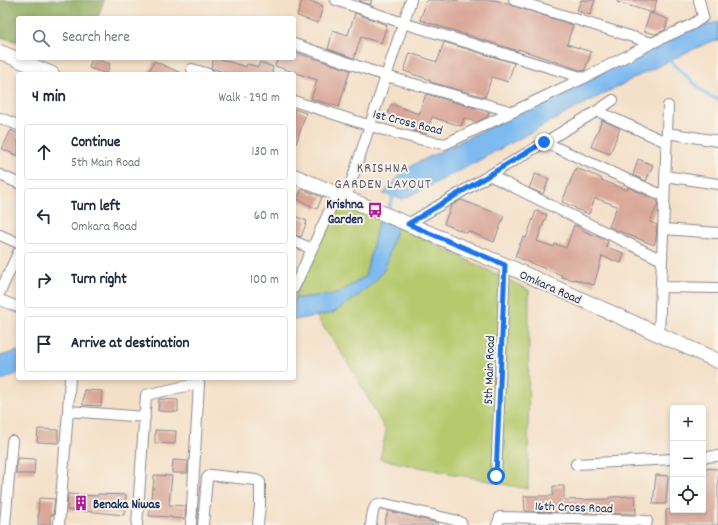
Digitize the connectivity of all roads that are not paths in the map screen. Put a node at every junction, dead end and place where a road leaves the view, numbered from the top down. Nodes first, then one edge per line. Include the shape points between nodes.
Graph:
1 (336, 0) edge
2 (411, 0) edge
3 (514, 0) edge
4 (698, 0) edge
5 (403, 23) junction
6 (652, 43) junction
7 (296, 45) edge
8 (0, 52) edge
9 (16, 59) edge
10 (19, 60) edge
11 (192, 69) dead end
12 (47, 72) edge
13 (202, 72) edge
14 (386, 76) junction
15 (584, 78) junction
16 (613, 100) dead end
17 (296, 102) edge
18 (668, 106) dead end
19 (597, 111) junction
20 (513, 112) junction
21 (0, 118) edge
22 (16, 124) edge
23 (370, 125) junction
24 (666, 138) junction
25 (718, 141) edge
26 (544, 142) junction
27 (0, 174) edge
28 (489, 175) junction
29 (665, 176) junction
30 (296, 177) edge
31 (16, 182) edge
32 (718, 184) edge
33 (342, 196) junction
34 (664, 196) junction
35 (404, 222) junction
36 (663, 229) junction
37 (718, 233) edge
38 (0, 236) edge
39 (16, 242) edge
40 (296, 242) edge
41 (312, 249) junction
42 (16, 257) edge
43 (662, 260) junction
44 (505, 265) junction
45 (296, 284) edge
46 (661, 287) junction
47 (718, 288) edge
48 (0, 292) edge
49 (0, 300) edge
50 (16, 306) edge
51 (659, 334) junction
52 (718, 361) edge
53 (70, 380) edge
54 (68, 411) junction
55 (145, 417) junction
56 (12, 441) dead end
57 (718, 456) edge
58 (706, 457) edge
59 (670, 459) edge
60 (576, 464) dead end
61 (496, 476) dead end
62 (499, 521) edge
63 (647, 523) edge
64 (5, 525) edge
65 (59, 525) edge
66 (137, 525) edge
67 (191, 525) edge
68 (203, 525) edge
69 (258, 525) edge
70 (371, 525) edge
71 (462, 525) edge

1 - 5 street
2 - 5 street
3 - 6 street
4 - 6 street, 1st Cross Road via 703,17
5 - 14 street
5 - 15 street
6 - 15 street, 1st Cross Road
7 - 14 street
8 - 9 street
10 - 12 street
11 - 13 street
14 - 20 street
14 - 23 street
15 - 20 street, 1st Cross Road
16 - 19 street
17 - 23 street, 1st Cross Road
18 - 24 street
19 - 24 street
19 - 26 street
20 - 23 street, 1st Cross Road via 445,144 424,141
21 - 22 street
23 - 33 street
24 - 25 street
24 - 29 street
26 - 28 street
26 - 34 street
27 - 31 street
28 - 35 street
28 - 43 street
29 - 32 street
29 - 34 street
30 - 33 street, Omkara Road
33 - 35 street, Omkara Road
33 - 41 street
34 - 36 street
35 - 44 street, Omkara Road
36 - 37 street
36 - 43 street
38 - 39 street
40 - 41 street
41 - 45 street
42 - 48 street
43 - 46 street
44 - 51 street, Omkara Road
44 - 61 street, 5th Main Road
46 - 47 street
46 - 51 street
49 - 50 street
51 - 52 street, Omkara Road
53 - 54 street
54 - 55 street
54 - 65 street
55 - 66 street
55 - 67 street via 146,395 199,383
56 - 64 street
57 - 58 street
59 - 60 street
62 - 63 street, 16th Cross Road
68 - 69 street via 207,478 210,475 260,482
70 - 71 street via 374,508 386,504 458,521

